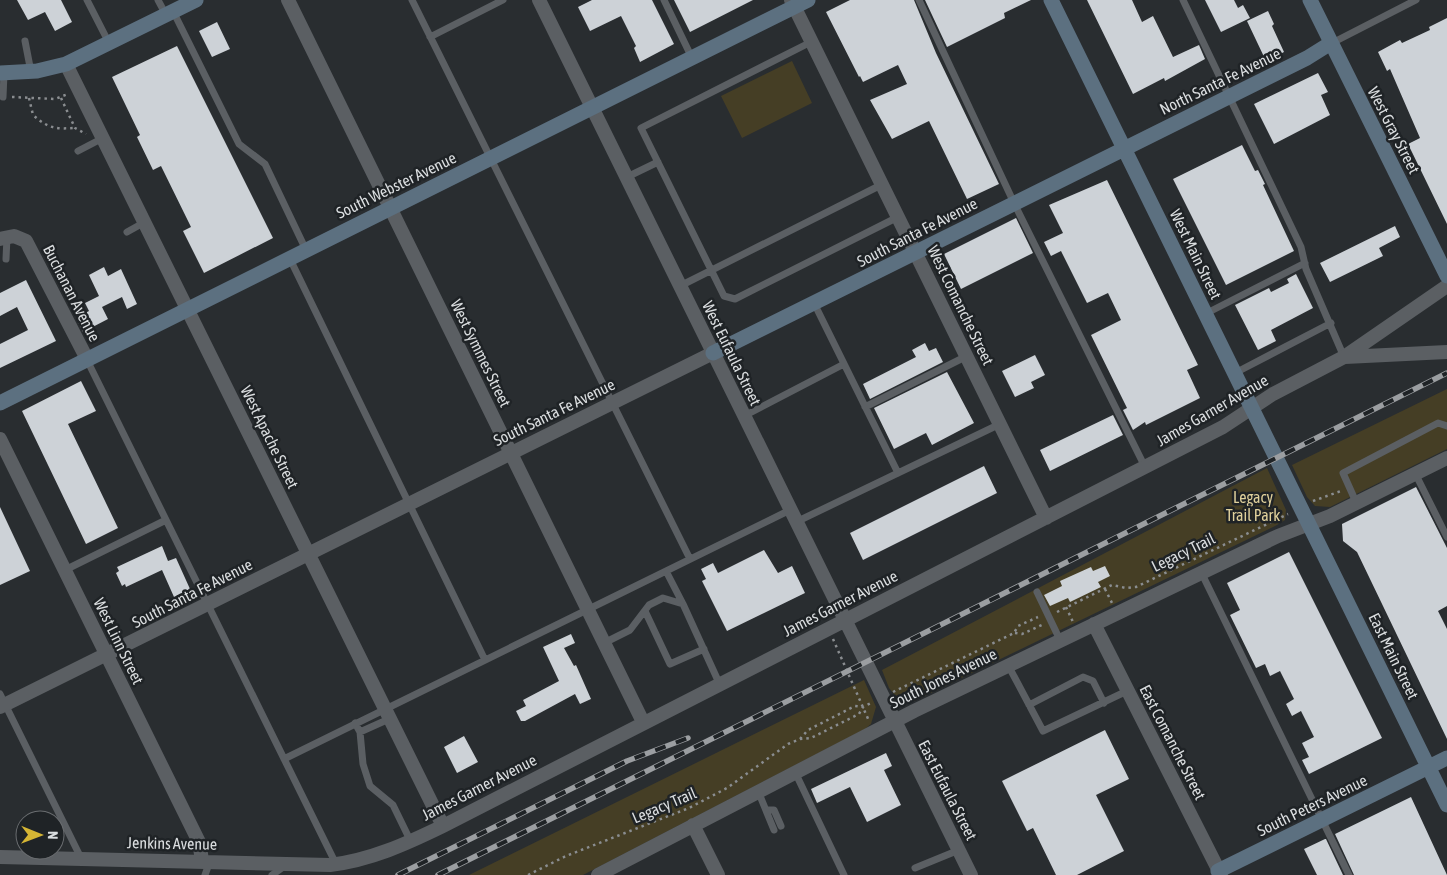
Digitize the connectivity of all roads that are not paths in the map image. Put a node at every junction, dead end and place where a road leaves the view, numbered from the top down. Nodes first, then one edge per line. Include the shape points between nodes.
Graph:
1 (87, 0) edge
2 (158, 0) edge
3 (196, 0) edge
4 (288, 0) edge
5 (412, 0) edge
6 (504, 0) edge
7 (540, 0) edge
8 (664, 0) edge
9 (919, 0) edge
10 (1051, 0) edge
11 (1183, 0) edge
12 (1310, 0) edge
13 (1416, 0) edge
14 (798, 2) edge
15 (170, 13) junction
16 (430, 37) junction
17 (25, 41) dead end
18 (811, 42) junction
19 (109, 43) junction
20 (1331, 43) junction
21 (692, 58) junction
22 (66, 64) junction
23 (31, 72) junction
24 (2, 73) edge
25 (3, 97) road end
26 (1228, 97) junction
27 (592, 108) junction
28 (99, 140) junction
29 (1124, 149) junction
30 (78, 150) dead end
31 (491, 158) junction
32 (658, 162) junction
33 (627, 177) junction
34 (881, 185) junction
35 (1014, 203) junction
36 (390, 208) junction
37 (898, 217) junction
38 (145, 222) junction
39 (127, 232) dead end
40 (3, 238) edge
41 (306, 250) junction
42 (916, 252) junction
43 (290, 258) junction
44 (6, 259) dead end
45 (1305, 263) junction
46 (711, 270) junction
47 (1447, 276) edge
48 (680, 286) junction
49 (1447, 286) edge
50 (814, 303) junction
51 (189, 309) junction
52 (1206, 314) junction
53 (1331, 323) junction
54 (1447, 352) edge
55 (713, 353) junction
56 (967, 356) junction
57 (1344, 357) junction
58 (87, 359) junction
59 (844, 364) junction
60 (1234, 373) junction
61 (0, 402) edge
62 (612, 403) junction
63 (865, 407) junction
64 (1252, 408) junction
65 (744, 416) junction
66 (1000, 424) junction
67 (1447, 426) edge
68 (0, 439) edge
69 (511, 452) junction
70 (1447, 458) edge
71 (1145, 467) junction
72 (898, 473) junction
73 (1415, 473) junction
74 (1356, 502) junction
75 (410, 503) junction
76 (793, 516) junction
77 (1046, 518) junction
78 (166, 520) junction
79 (1308, 524) junction
80 (1447, 537) edge
81 (308, 554) junction
82 (690, 559) junction
83 (65, 570) junction
84 (666, 571) junction
85 (1202, 574) junction
86 (1037, 592) dead end
87 (208, 604) junction
88 (683, 604) junction
89 (588, 609) junction
90 (645, 611) junction
91 (845, 620) junction
92 (1094, 624) junction
93 (1060, 640) junction
94 (604, 643) junction
95 (704, 650) junction
96 (107, 655) junction
97 (485, 660) junction
98 (1008, 665) junction
99 (720, 685) junction
100 (1128, 691) junction
101 (2, 702) edge
102 (1104, 703) junction
103 (1029, 704) junction
104 (387, 714) junction
105 (894, 721) junction
106 (643, 722) junction
107 (355, 724) junction
108 (360, 732) junction
109 (1447, 758) edge
110 (284, 759) junction
111 (1429, 767) junction
112 (795, 772) junction
113 (758, 791) junction
114 (1447, 805) edge
115 (767, 810) junction
116 (1324, 820) junction
117 (693, 825) junction
118 (443, 826) junction
119 (782, 826) dead end
120 (774, 830) dead end
121 (411, 842) junction
122 (958, 850) junction
123 (0, 857) edge
124 (82, 858) junction
125 (206, 861) junction
126 (340, 863) junction
127 (288, 864) junction
128 (915, 868) dead end
129 (1216, 874) edge
130 (206, 875) edge
131 (272, 875) edge
132 (598, 875) edge
133 (718, 875) edge
134 (844, 875) edge
135 (971, 875) edge
136 (1349, 875) edge

1 - 19 lane
2 - 15 lane
3 - 15 street
4 - 36 street, West Symmes Street
5 - 16 lane
6 - 16 lane
7 - 27 street, West Eufaula Street
8 - 21 lane
9 - 35 lane
10 - 29 street, West Main Street
11 - 26 lane
12 - 20 street, West Gray Street
13 - 20 lane
14 - 18 street, West Comanche Street
14 - 21 street, South Webster Avenue
15 - 19 street
15 - 41 lane via 239,144 265,164
16 - 31 lane
17 - 23 lane
18 - 32 lane via 641,128
18 - 34 street, West Comanche Street
19 - 22 street
20 - 26 street, North Santa Fe Avenue
20 - 47 street, West Gray Street
21 - 27 street, South Webster Avenue
22 - 23 street
22 - 28 street, West Apache Street
23 - 24 street
24 - 25 lane
26 - 29 street, North Santa Fe Avenue
26 - 45 lane via 1301,247
27 - 31 street, South Webster Avenue
27 - 33 street, West Eufaula Street
28 - 30 lane
28 - 38 street, West Apache Street
29 - 35 street, South Santa Fe Avenue
29 - 52 street, West Main Street
31 - 36 street, South Webster Avenue
31 - 62 lane
32 - 33 lane
32 - 46 lane
33 - 48 street, West Eufaula Street
34 - 37 street, West Comanche Street
34 - 46 lane
35 - 42 street, South Santa Fe Avenue
35 - 71 lane
36 - 41 street, South Webster Avenue
36 - 69 street, West Symmes Street
37 - 42 street, West Comanche Street
37 - 46 lane via 736,299 724,296
38 - 39 lane
38 - 51 street, West Apache Street
40 - 44 lane
40 - 58 street, Buchanan Avenue via 19,237 26,241
41 - 43 street, South Webster Avenue
42 - 50 street, South Santa Fe Avenue
42 - 56 street, West Comanche Street
43 - 51 street, South Webster Avenue
43 - 75 lane
45 - 52 lane
45 - 53 lane
46 - 48 lane
48 - 55 street, West Eufaula Street
49 - 57 street, James Garner Avenue
50 - 55 street, South Santa Fe Avenue
50 - 59 lane
51 - 58 street, South Webster Avenue
51 - 81 street, West Apache Street
52 - 60 street, West Main Street
53 - 57 lane
53 - 60 lane
54 - 57 street, James Garner Avenue
55 - 62 street, South Santa Fe Avenue
55 - 65 street, West Eufaula Street
56 - 63 lane
56 - 66 street, West Comanche Street
57 - 64 street, James Garner Avenue
58 - 61 street, South Webster Avenue
58 - 78 lane
59 - 63 lane
59 - 65 lane
60 - 64 street, West Main Street
62 - 69 street, South Santa Fe Avenue
62 - 82 lane
63 - 72 lane
64 - 71 street, James Garner Avenue via 1223,427
64 - 79 street, West Main Street
65 - 76 street, West Eufaula Street
66 - 72 lane
66 - 77 street, West Comanche Street
67 - 74 lane via 1438,423 1343,473
68 - 83 street, West Linn Street
69 - 75 street, South Santa Fe Avenue
69 - 89 street, West Symmes Street
70 - 73 street, South Jones Avenue
71 - 77 street, James Garner Avenue
72 - 76 lane
73 - 74 street, South Jones Avenue
73 - 80 lane
74 - 79 street, South Jones Avenue
75 - 81 street, South Santa Fe Avenue
75 - 97 lane
76 - 82 lane
76 - 91 street, West Eufaula Street
77 - 91 street, James Garner Avenue
78 - 83 lane
78 - 87 lane
79 - 85 street, South Jones Avenue
79 - 111 street, East Main Street
81 - 87 street, South Santa Fe Avenue
81 - 104 street, West Apache Street
82 - 84 lane
83 - 96 street, West Linn Street
84 - 88 lane
84 - 89 lane
85 - 92 street, South Jones Avenue
85 - 116 lane
86 - 93 lane
87 - 96 street, South Santa Fe Avenue
87 - 110 lane
88 - 90 lane via 663,598 649,605
88 - 95 lane
89 - 94 street, West Symmes Street
89 - 97 lane
90 - 94 lane via 630,630
90 - 95 lane via 670,664
91 - 99 street, James Garner Avenue
91 - 105 street, West Eufaula Street
92 - 93 street, South Jones Avenue
92 - 100 street, East Comanche Street
93 - 98 street, South Jones Avenue
94 - 106 street, West Symmes Street
95 - 99 lane
96 - 101 street, South Santa Fe Avenue
96 - 125 street, West Linn Street
97 - 104 lane
98 - 103 lane
98 - 105 street, South Jones Avenue
99 - 106 street, James Garner Avenue
100 - 102 lane
100 - 129 street, East Comanche Street
101 - 124 lane
102 - 103 lane via 1093,681 1083,677
102 - 103 lane via 1043,731
104 - 107 lane
104 - 108 lane
104 - 118 street, West Apache Street
105 - 112 street, South Jones Avenue
105 - 122 street, East Eufaula Street
106 - 118 street, James Garner Avenue
107 - 108 lane
107 - 110 lane
108 - 121 lane via 362,757 370,786 393,805
109 - 111 street, South Peters Avenue
110 - 126 lane
111 - 114 street, East Main Street
111 - 116 street, South Peters Avenue
112 - 113 street, South Jones Avenue
112 - 134 lane
113 - 115 lane
113 - 117 street, South Jones Avenue
115 - 119 lane via 774,810
115 - 120 lane
116 - 129 street, South Peters Avenue
116 - 136 lane
117 - 132 street, South Jones Avenue
117 - 133 street
118 - 121 street, James Garner Avenue
121 - 126 street, James Garner Avenue via 376,855
122 - 128 lane
122 - 135 street, East Eufaula Street
123 - 124 street, Jenkins Avenue
124 - 125 street, Jenkins Avenue
125 - 127 street, Jenkins Avenue
125 - 130 lane
126 - 127 street, Jenkins Avenue
127 - 131 lane

